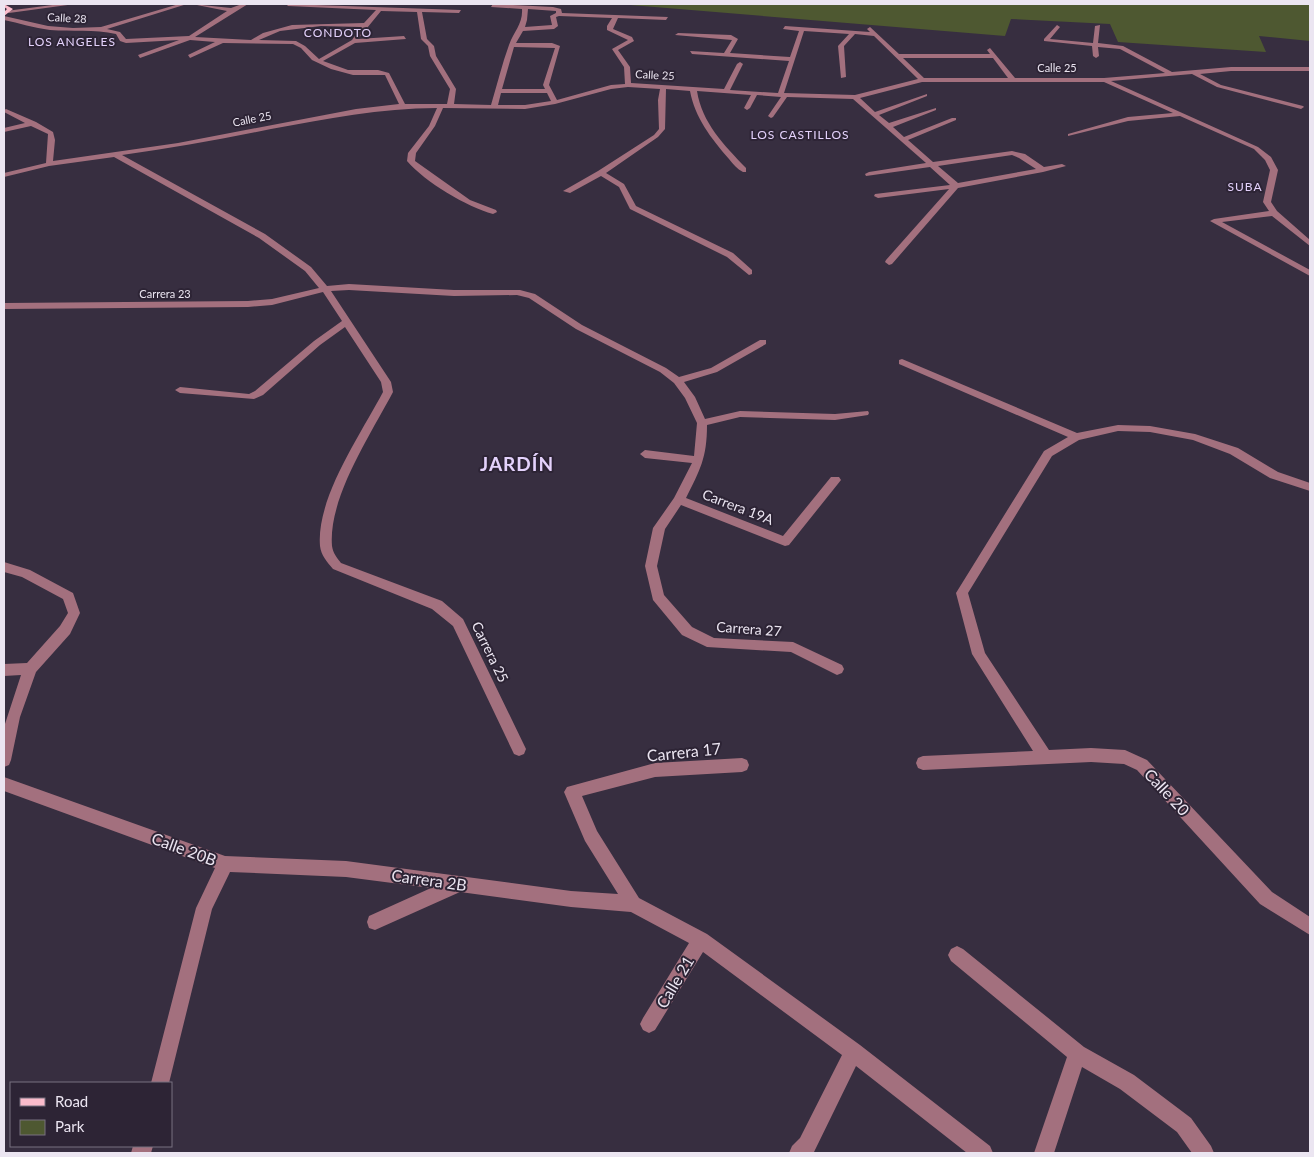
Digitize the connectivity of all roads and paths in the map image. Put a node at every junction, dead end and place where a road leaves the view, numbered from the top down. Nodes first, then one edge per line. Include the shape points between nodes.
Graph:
1 (72, 4) edge
2 (184, 4) edge
3 (194, 4) edge
4 (246, 4) edge
5 (288, 4) edge
6 (4, 5) edge
7 (493, 6) dead end
8 (338, 8) junction
9 (525, 8) junction
10 (8, 9) edge
11 (380, 9) junction
12 (419, 9) junction
13 (232, 10) junction
14 (459, 11) dead end
15 (330, 14) dead end
16 (559, 14) junction
17 (616, 16) junction
18 (4, 18) edge
19 (666, 18) dead end
20 (323, 19) dead end
21 (315, 25) junction
22 (365, 25) junction
23 (865, 25) dead end
24 (1098, 26) dead end
25 (1057, 27) dead end
26 (101, 28) junction
27 (785, 28) dead end
28 (522, 29) junction
29 (802, 29) junction
30 (311, 31) dead end
31 (853, 33) junction
32 (678, 34) dead end
33 (875, 34) junction
34 (190, 38) junction
35 (404, 38) dead end
36 (222, 41) junction
37 (354, 41) junction
38 (252, 42) junction
39 (512, 45) junction
40 (1094, 45) junction
41 (988, 48) dead end
42 (692, 52) dead end
43 (726, 54) junction
44 (140, 56) dead end
45 (190, 56) dead end
46 (899, 56) junction
47 (994, 56) junction
48 (1096, 56) dead end
49 (792, 59) junction
50 (319, 61) junction
51 (740, 64) dead end
52 (1310, 68) edge
53 (1192, 72) junction
54 (1171, 74) junction
55 (843, 77) dead end
56 (922, 80) junction
57 (1013, 80) junction
58 (1104, 80) junction
59 (628, 85) junction
60 (663, 87) junction
61 (692, 89) junction
62 (548, 91) junction
63 (726, 91) junction
64 (499, 92) junction
65 (755, 93) junction
66 (783, 95) junction
67 (924, 95) dead end
68 (854, 97) junction
69 (555, 102) junction
70 (403, 106) junction
71 (440, 106) junction
72 (450, 106) junction
73 (494, 107) junction
74 (1301, 107) dead end
75 (747, 108) dead end
76 (934, 109) dead end
77 (6, 111) dead end
78 (875, 114) junction
79 (1181, 115) junction
80 (771, 116) dead end
81 (954, 119) dead end
82 (34, 123) junction
83 (888, 126) junction
84 (4, 130) edge
85 (1070, 135) dead end
86 (904, 139) junction
87 (114, 154) junction
88 (49, 164) junction
89 (935, 166) junction
90 (1062, 166) dead end
91 (743, 170) dead end
92 (1043, 170) junction
93 (601, 173) junction
94 (869, 174) dead end
95 (4, 175) edge
96 (956, 186) junction
97 (567, 191) dead end
98 (878, 196) dead end
99 (493, 212) dead end
100 (1274, 213) junction
101 (1310, 244) edge
102 (889, 262) dead end
103 (749, 272) dead end
104 (1310, 273) edge
105 (325, 290) junction
106 (4, 306) edge
107 (347, 322) junction
108 (763, 342) dead end
109 (902, 362) dead end
110 (678, 381) junction
111 (180, 390) dead end
112 (864, 412) dead end
113 (702, 423) junction
114 (1076, 437) junction
115 (645, 454) dead end
116 (699, 460) junction
117 (835, 480) dead end
118 (1310, 487) edge
119 (679, 500) junction
120 (4, 567) edge
121 (30, 669) junction
122 (837, 669) dead end
123 (4, 670) edge
124 (519, 749) dead end
125 (1045, 757) junction
126 (4, 760) edge
127 (923, 763) dead end
128 (742, 765) dead end
129 (4, 784) edge
130 (225, 864) junction
131 (458, 884) junction
132 (633, 904) junction
133 (376, 922) dead end
134 (1310, 927) edge
135 (701, 940) junction
136 (957, 955) dead end
137 (649, 1024) dead end
138 (853, 1052) junction
139 (1077, 1054) junction
140 (160, 1082) edge
141 (799, 1153) edge
142 (983, 1153) edge
143 (1044, 1153) edge
144 (1204, 1153) edge

1 - 10 street
2 - 26 street, Calle 28
3 - 13 street
4 - 13 street
5 - 8 street
6 - 10 main road
7 - 9 street
8 - 11 street
8 - 15 street
9 - 16 street via 556,9
9 - 28 street via 526,21
11 - 12 street
11 - 22 street
12 - 14 street
12 - 72 street via 424,39 454,89
13 - 34 street
16 - 17 street
16 - 28 street via 554,16 555,26 552,28
17 - 19 street
17 - 59 street via 610,30 631,41 615,49 627,67
18 - 26 street, Calle 28 via 48,28
20 - 21 street
21 - 22 street
21 - 30 street
21 - 38 street via 274,30
22 - 37 street
23 - 33 street
24 - 40 street
25 - 40 street via 1046,40
26 - 34 street via 118,33 126,41
27 - 29 street
28 - 39 street
29 - 31 street
29 - 49 street
31 - 33 street
31 - 55 street via 841,46
32 - 43 street via 731,37 735,39
33 - 46 street
34 - 36 street
34 - 44 street
35 - 37 street
36 - 38 street
36 - 45 street
37 - 50 street
38 - 50 street via 297,40
39 - 62 street via 558,47 546,85
39 - 64 street
40 - 48 street
40 - 54 street via 1125,48
41 - 47 street
42 - 43 street
43 - 49 street
46 - 47 street
46 - 56 street
47 - 57 street
49 - 66 street
50 - 70 street via 348,72 387,74
51 - 63 street
52 - 53 street, Calle 25
53 - 54 street, Calle 25
53 - 74 street via 1219,86
54 - 58 street, Calle 25
56 - 57 street, Calle 25
56 - 68 street, Calle 25
57 - 58 street, Calle 25
58 - 79 street
59 - 60 street, Calle 25
59 - 69 street, Calle 25
60 - 61 street, Calle 25
60 - 93 street via 662,129
61 - 63 street, Calle 25
61 - 91 street via 708,132
62 - 64 street
62 - 69 street
63 - 65 street, Calle 25
64 - 73 street
65 - 66 street, Calle 25
65 - 75 street
66 - 68 street, Calle 25
66 - 80 street
67 - 78 street
68 - 78 street
69 - 73 street, Calle 25 via 525,107
70 - 71 street, Calle 25
70 - 87 street, Calle 25 via 356,111
71 - 72 street, Calle 25
71 - 99 street via 432,126 412,153 411,161 467,202
72 - 73 street, Calle 25
76 - 83 street
77 - 82 street
78 - 83 street
79 - 85 street via 1128,119
79 - 100 street via 1256,148 1268,159 1274,170 1267,202
81 - 86 street
82 - 84 street
82 - 88 street via 51,133
83 - 86 street
86 - 89 street
87 - 88 street, Calle 25
87 - 105 street via 262,236 308,269
88 - 95 street, Calle 25
89 - 92 street via 1012,153
89 - 94 street
89 - 96 street
90 - 92 street
92 - 96 street
93 - 97 street
93 - 103 street via 628,192 633,207 730,255
96 - 98 street
96 - 102 street
100 - 101 street
100 - 104 street via 1214,221
105 - 106 street, Carrera 23 via 248,304
105 - 107 street
105 - 110 street, Carrera 23 via 349,286 454,293 517,292 532,296 579,327 616,344
107 - 111 street via 250,397
107 - 124 street, Carrera 25 via 386,382 388,392 338,487 328,516 326,548 329,556 337,566 437,605 458,623
108 - 110 street via 714,370
109 - 114 street
110 - 113 street
112 - 113 street via 835,417 740,414
113 - 116 street, Carrera 27
114 - 118 street via 1118,428 1150,429 1195,437 1234,451 1274,475
114 - 125 street via 1048,454 962,593 979,654
115 - 116 street
116 - 119 street, Carrera 27
117 - 119 street, Carrera 19A via 785,542
119 - 122 street, Carrera 27 via 659,528 651,566 658,597 687,631 712,643 793,647
120 - 121 street via 26,573 69,596 74,613 65,630
121 - 123 street
121 - 126 street via 13,717
125 - 127 street, Calle 20
125 - 134 street, Calle 20 via 1125,757 1142,765 1266,898
128 - 132 street, Carrera 17 via 655,770 572,792 591,836
129 - 130 street, Calle 20B
130 - 131 street, Carrera 2B via 346,869
130 - 140 street, Calle 20B via 204,908
131 - 132 street, Carrera 2B via 571,900
131 - 133 street
132 - 135 street
135 - 137 street, Calle 21
135 - 138 street
136 - 139 street
138 - 141 street via 807,1145
138 - 142 street
139 - 143 street
139 - 144 street via 1127,1082 1184,1125

